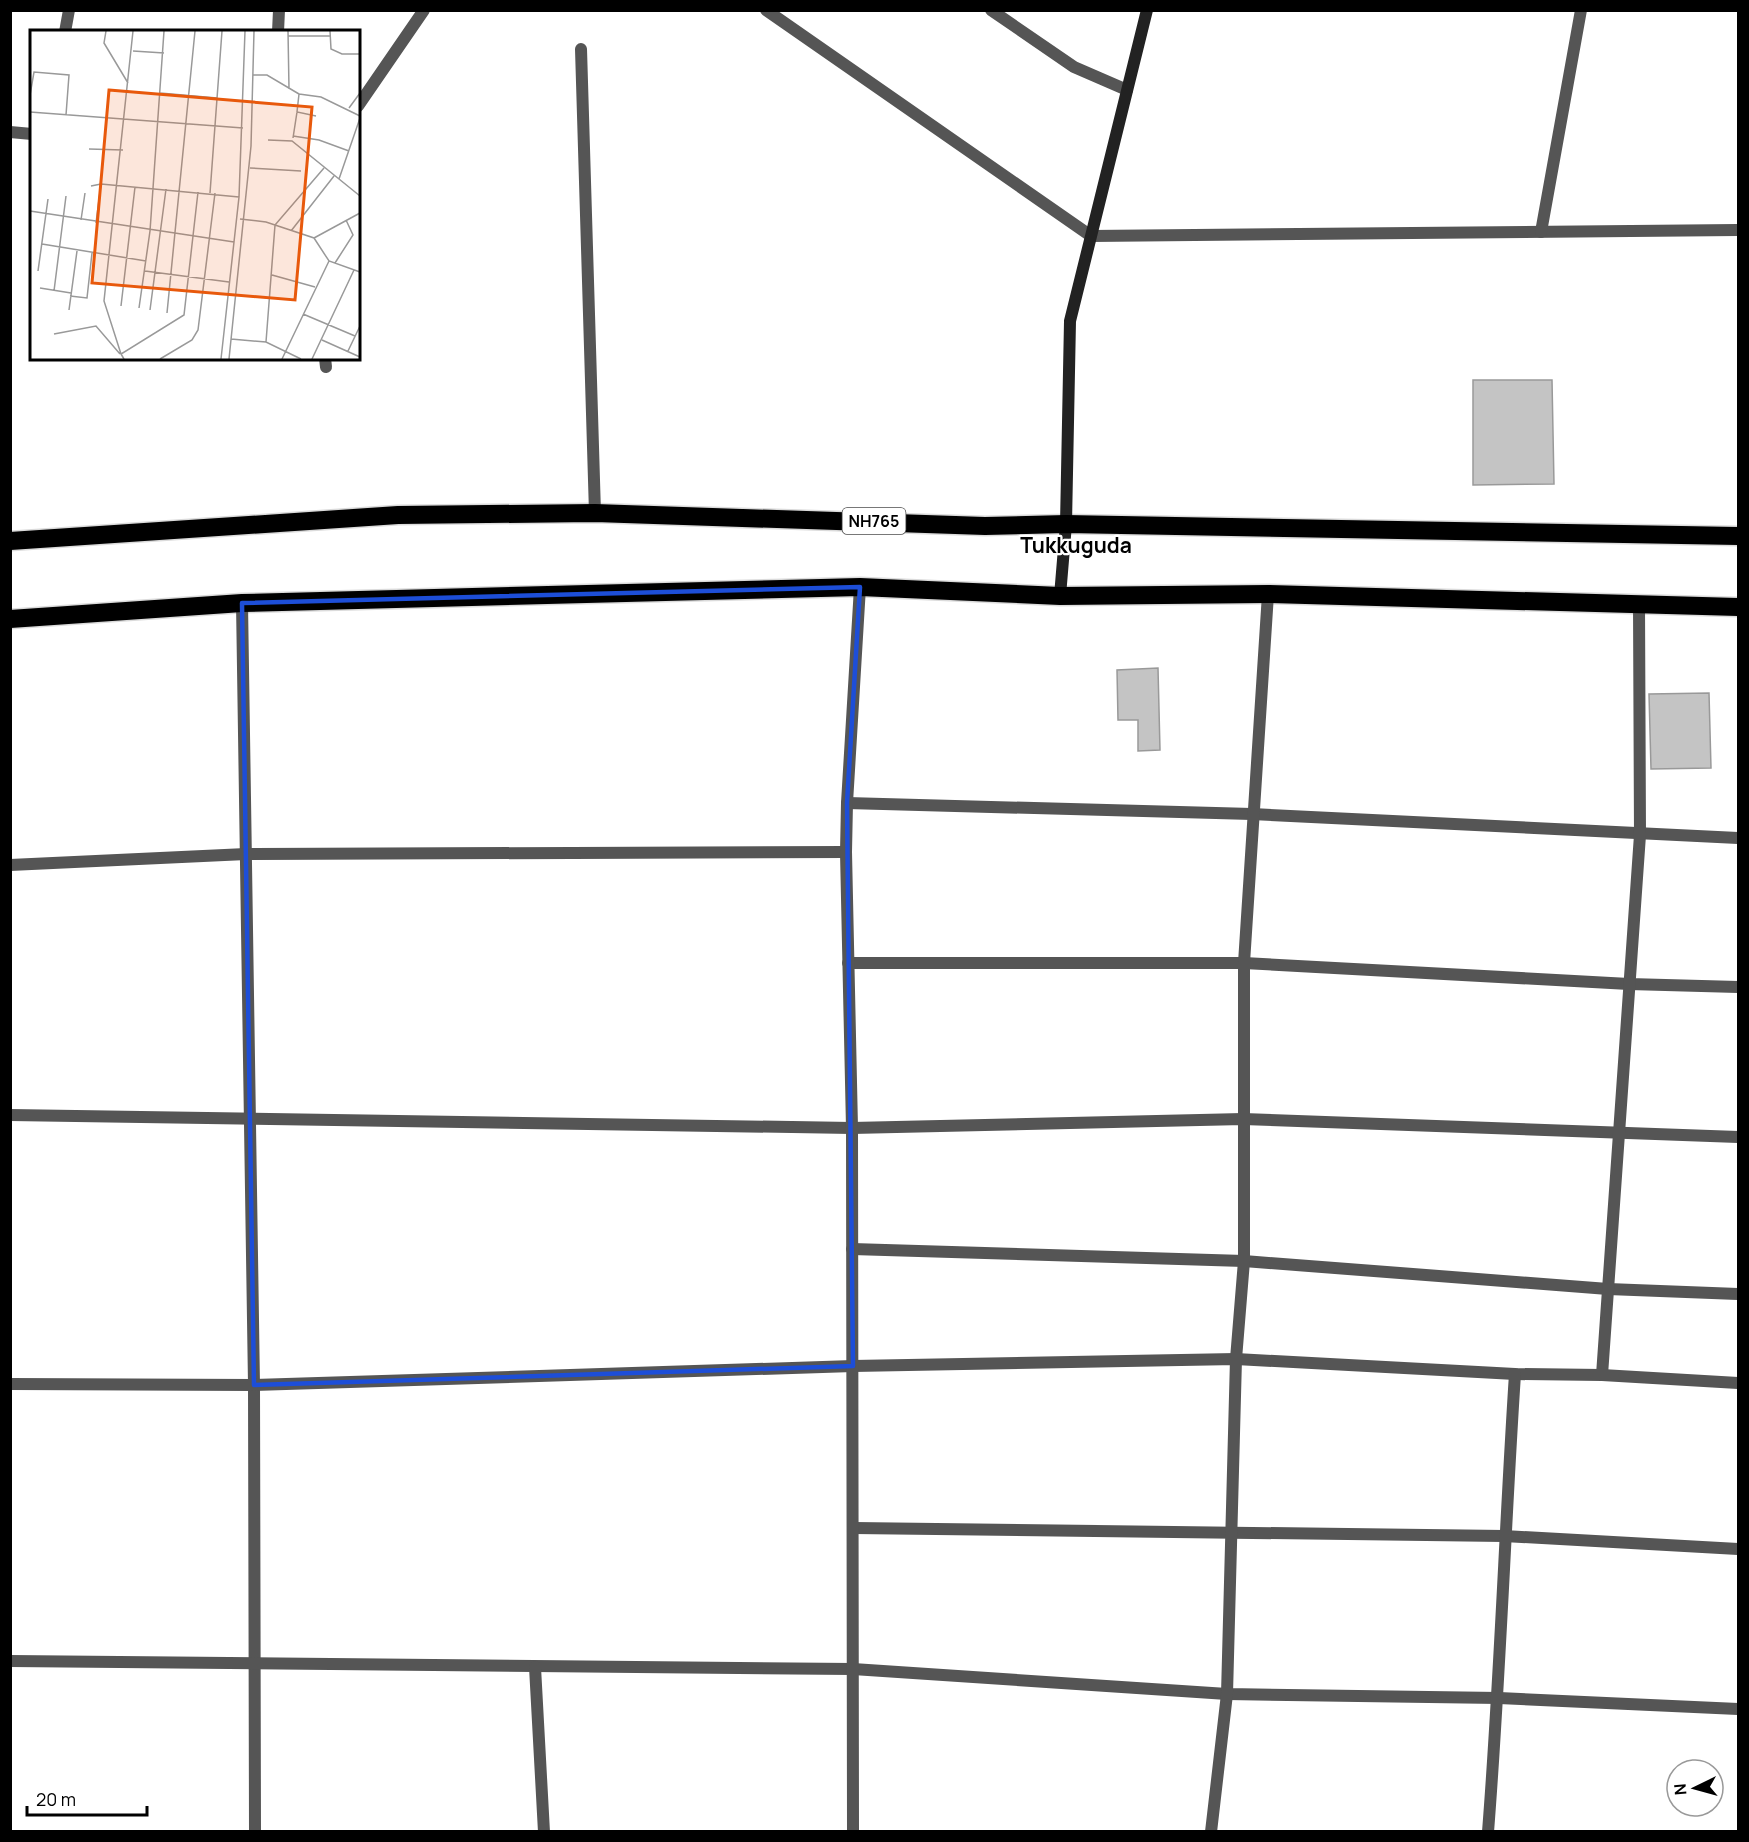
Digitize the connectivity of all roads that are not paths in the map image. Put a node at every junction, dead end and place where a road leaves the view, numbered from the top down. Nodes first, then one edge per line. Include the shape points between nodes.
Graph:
1 (69, 10) edge
2 (279, 10) edge
3 (424, 10) edge
4 (766, 10) edge
5 (991, 10) edge
6 (1147, 10) edge
7 (1581, 10) edge
8 (65, 30) edge
9 (278, 30) edge
10 (581, 49) dead end
11 (1128, 90) junction
12 (360, 103) edge
13 (10, 132) edge
14 (30, 134) edge
15 (1738, 230) edge
16 (1541, 232) junction
17 (1091, 236) junction
18 (596, 513) junction
19 (1066, 524) junction
20 (1738, 536) edge
21 (10, 541) edge
22 (860, 588) junction
23 (1268, 594) junction
24 (1060, 596) junction
25 (242, 603) junction
26 (1639, 605) junction
27 (1738, 607) edge
28 (10, 619) edge
29 (847, 803) junction
30 (1252, 814) junction
31 (1640, 835) junction
32 (1738, 838) edge
33 (846, 852) junction
34 (246, 854) junction
35 (10, 865) edge
36 (848, 963) junction
37 (1244, 963) junction
38 (1629, 984) junction
39 (1738, 987) edge
40 (10, 1115) edge
41 (249, 1119) junction
42 (1243, 1119) junction
43 (852, 1128) junction
44 (1617, 1132) junction
45 (1738, 1137) edge
46 (852, 1249) junction
47 (1244, 1261) junction
48 (1608, 1289) junction
49 (1738, 1294) edge
50 (1236, 1359) junction
51 (853, 1366) junction
52 (1515, 1374) junction
53 (1602, 1375) junction
54 (1738, 1383) edge
55 (10, 1384) edge
56 (254, 1385) junction
57 (854, 1528) junction
58 (1231, 1533) junction
59 (1504, 1536) junction
60 (1738, 1549) edge
61 (10, 1661) edge
62 (253, 1661) junction
63 (535, 1667) junction
64 (853, 1669) junction
65 (1227, 1695) junction
66 (1499, 1698) junction
67 (1738, 1709) edge
68 (255, 1832) edge
69 (544, 1832) edge
70 (853, 1832) edge
71 (1211, 1832) edge
72 (1488, 1832) edge

1 - 8 street
2 - 9 street
3 - 12 street
4 - 17 street
5 - 11 street via 1074,67
6 - 11 street
7 - 16 street
10 - 18 street
11 - 17 street
13 - 14 street
15 - 16 street
16 - 17 street
17 - 19 street via 1070,321
18 - 19 highway, NH765 via 986,526
18 - 21 highway, NH765 via 398,515
19 - 20 highway, NH765
19 - 24 street
22 - 24 highway
22 - 25 highway
22 - 29 street
23 - 24 highway
23 - 26 highway
23 - 30 street
25 - 28 highway
25 - 34 street
26 - 27 highway
26 - 31 street
29 - 30 street
29 - 33 street
30 - 31 street
30 - 37 street
31 - 32 street
31 - 38 street
33 - 34 street
33 - 36 street
34 - 35 street
34 - 41 street
36 - 37 street
36 - 43 street
37 - 38 street
37 - 42 street
38 - 39 street
38 - 44 street
40 - 41 street
41 - 43 street
41 - 56 street
42 - 43 street
42 - 44 street
42 - 47 street
43 - 46 street
44 - 45 street
44 - 48 street
46 - 47 street
46 - 51 street
47 - 48 street
47 - 50 street
48 - 49 street
48 - 53 street
50 - 51 street
50 - 52 street
50 - 58 street
51 - 56 street
51 - 57 street
52 - 53 street
52 - 59 street
53 - 54 street
55 - 56 street
56 - 62 street
57 - 58 street
57 - 64 street
58 - 59 street
58 - 65 street
59 - 60 street
59 - 66 street
61 - 62 street
62 - 63 street
62 - 68 street
63 - 64 street
63 - 69 street
64 - 65 street
64 - 70 street
65 - 66 street
65 - 71 street
66 - 67 street
66 - 72 street

